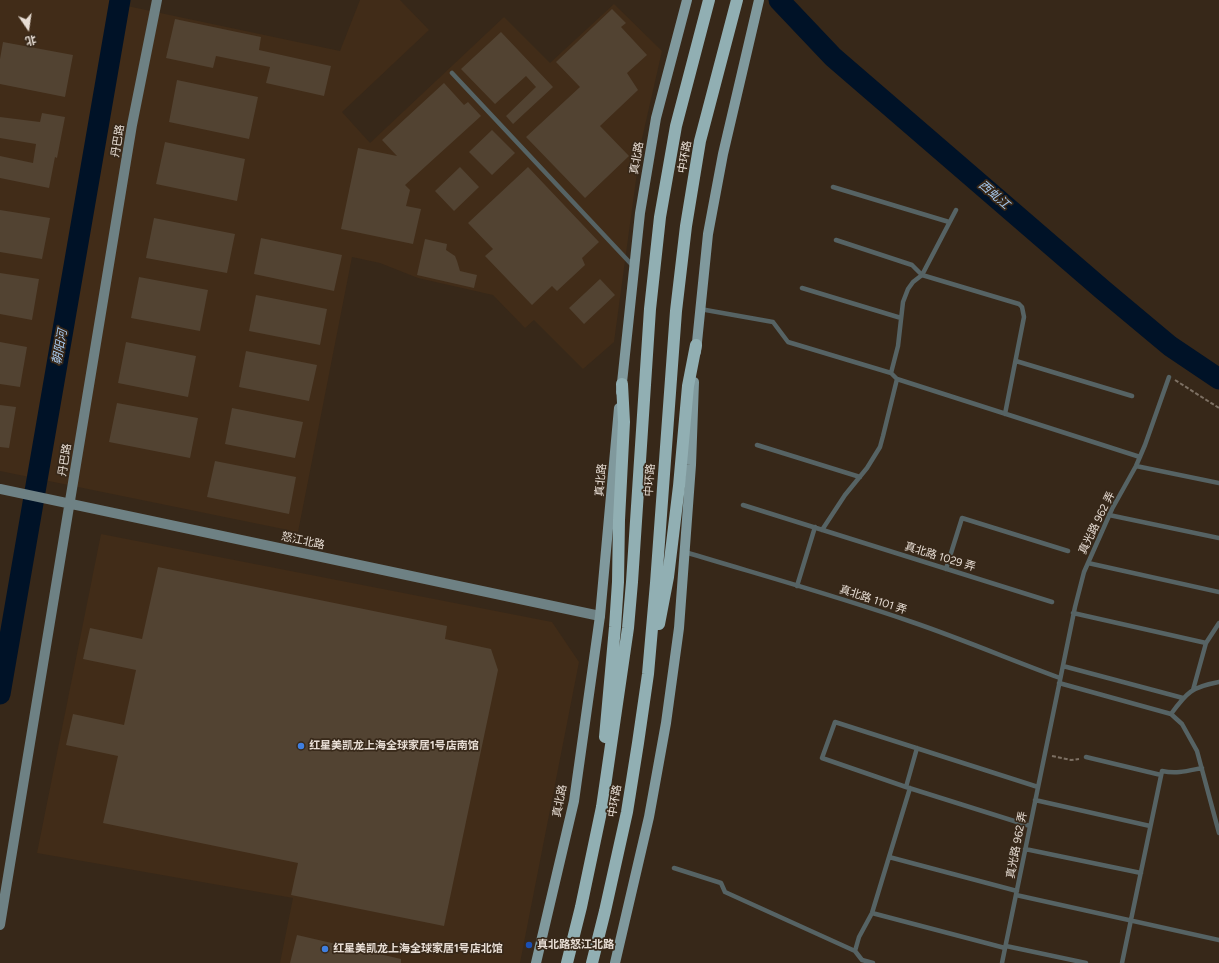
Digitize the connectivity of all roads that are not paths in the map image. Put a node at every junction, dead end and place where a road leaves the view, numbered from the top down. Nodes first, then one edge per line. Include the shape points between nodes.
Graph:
1 (157, 0) edge
2 (687, 0) edge
3 (709, 0) edge
4 (737, 0) edge
5 (759, 0) edge
6 (452, 73) dead end
7 (833, 187) dead end
8 (956, 210) dead end
9 (949, 222) junction
10 (836, 240) dead end
11 (634, 267) junction
12 (922, 275) junction
13 (802, 288) dead end
14 (700, 309) junction
15 (901, 318) junction
16 (696, 345) junction
17 (1016, 361) junction
18 (891, 374) junction
19 (1169, 377) road end
20 (897, 379) junction
21 (622, 384) junction
22 (1132, 396) dead end
23 (1005, 414) junction
24 (757, 445) dead end
25 (1140, 457) junction
26 (1136, 466) junction
27 (860, 477) junction
28 (1219, 483) edge
29 (0, 489) edge
30 (70, 505) junction
31 (743, 505) dead end
32 (1109, 515) junction
33 (815, 527) junction
34 (822, 530) junction
35 (1219, 538) edge
36 (1068, 551) dead end
37 (685, 552) junction
38 (1088, 563) junction
39 (946, 568) junction
40 (797, 586) junction
41 (1219, 592) edge
42 (1052, 602) dead end
43 (1073, 613) junction
44 (600, 616) junction
45 (1219, 623) edge
46 (1206, 644) junction
47 (1062, 666) junction
48 (648, 674) junction
49 (1060, 681) junction
50 (1219, 682) edge
51 (1193, 690) junction
52 (1183, 698) junction
53 (1171, 714) junction
54 (917, 748) junction
55 (1086, 757) road end
56 (1202, 768) junction
57 (1161, 775) junction
58 (1038, 787) junction
59 (908, 788) junction
60 (1035, 800) junction
61 (602, 807) junction
62 (1030, 826) junction
63 (1150, 826) junction
64 (1219, 833) edge
65 (1026, 849) junction
66 (889, 858) junction
67 (674, 868) dead end
68 (1140, 873) junction
69 (1016, 893) junction
70 (872, 913) junction
71 (1131, 920) junction
72 (0, 925) edge
73 (1219, 940) edge
74 (1006, 947) junction
75 (855, 951) junction
76 (536, 963) edge
77 (567, 963) edge
78 (592, 963) edge
79 (616, 963) edge
80 (873, 963) edge
81 (1002, 963) edge
82 (1086, 963) edge
83 (1122, 963) edge

1 - 30 street, 丹巴路 via 132,125
2 - 11 main road, 真北路 via 656,118
3 - 61 highway, 中环路 via 676,126 660,217 650,309 628,628
4 - 48 highway, 中环路 via 700,141 686,226 676,311
5 - 14 main road via 723,154 708,234
6 - 11 lane
7 - 9 lane
8 - 9 lane
9 - 12 lane
10 - 12 lane via 912,265
11 - 21 main road, 真北路
12 - 15 lane via 908,289
12 - 17 lane via 1019,304 1024,312 1024,318
13 - 15 lane
14 - 16 main road
14 - 18 lane via 773,322 788,342
15 - 18 lane
16 - 37 main road
16 - 48 highway via 688,386 668,577
17 - 22 lane
17 - 23 lane
18 - 20 lane
19 - 25 lane, 真光路 962 弄
20 - 23 lane
20 - 27 lane via 880,447
21 - 44 main road, 真北路
21 - 61 highway via 624,422 618,582 605,734
23 - 25 lane
24 - 27 lane
25 - 26 lane, 真光路 962 弄
26 - 28 lane
26 - 32 lane, 真光路 962 弄
27 - 34 lane
29 - 30 street, 怒江北路
30 - 44 street, 怒江北路
30 - 72 street, 丹巴路
31 - 33 lane, 真北路 1029 弄
32 - 35 lane
32 - 38 lane, 真光路 962 弄
33 - 34 lane, 真北路 1029 弄
33 - 40 lane
34 - 39 lane, 真北路 1029 弄
36 - 39 lane via 962,518
37 - 40 lane, 真北路 1101 弄
37 - 79 main road via 679,628 666,723 649,817
38 - 41 lane
38 - 43 lane, 真光路 962 弄
39 - 42 lane, 真北路 1029 弄
40 - 49 lane, 真北路 1101 弄 via 917,624 1053,675
43 - 46 lane
43 - 47 lane, 真光路 962 弄
44 - 76 main road, 真北路 via 574,800
45 - 46 lane
46 - 51 lane
47 - 49 lane, 真光路 962 弄
47 - 52 lane
48 - 78 highway, 中环路 via 627,812
49 - 53 lane
49 - 58 lane, 真光路 962 弄
50 - 51 lane
51 - 52 lane
52 - 53 lane
53 - 56 lane via 1190,736
54 - 58 lane
54 - 59 lane
54 - 59 lane via 835,722 822,758
55 - 57 lane
56 - 57 lane via 1171,773 1162,771
56 - 64 lane
57 - 63 lane
58 - 60 lane, 真光路 962 弄
59 - 62 lane
59 - 66 lane
60 - 62 lane, 真光路 962 弄
60 - 63 lane
61 - 77 highway, 中环路
62 - 65 lane, 真光路 962 弄
63 - 68 lane
65 - 68 lane
65 - 69 lane, 真光路 962 弄
66 - 69 lane
66 - 70 lane
67 - 75 lane via 721,883 726,892
68 - 71 lane
69 - 71 lane
69 - 74 lane, 真光路 962 弄
70 - 74 lane
70 - 75 lane via 861,932
71 - 73 lane
71 - 83 lane
74 - 81 lane, 真光路 962 弄
74 - 82 lane
75 - 80 lane via 862,960

